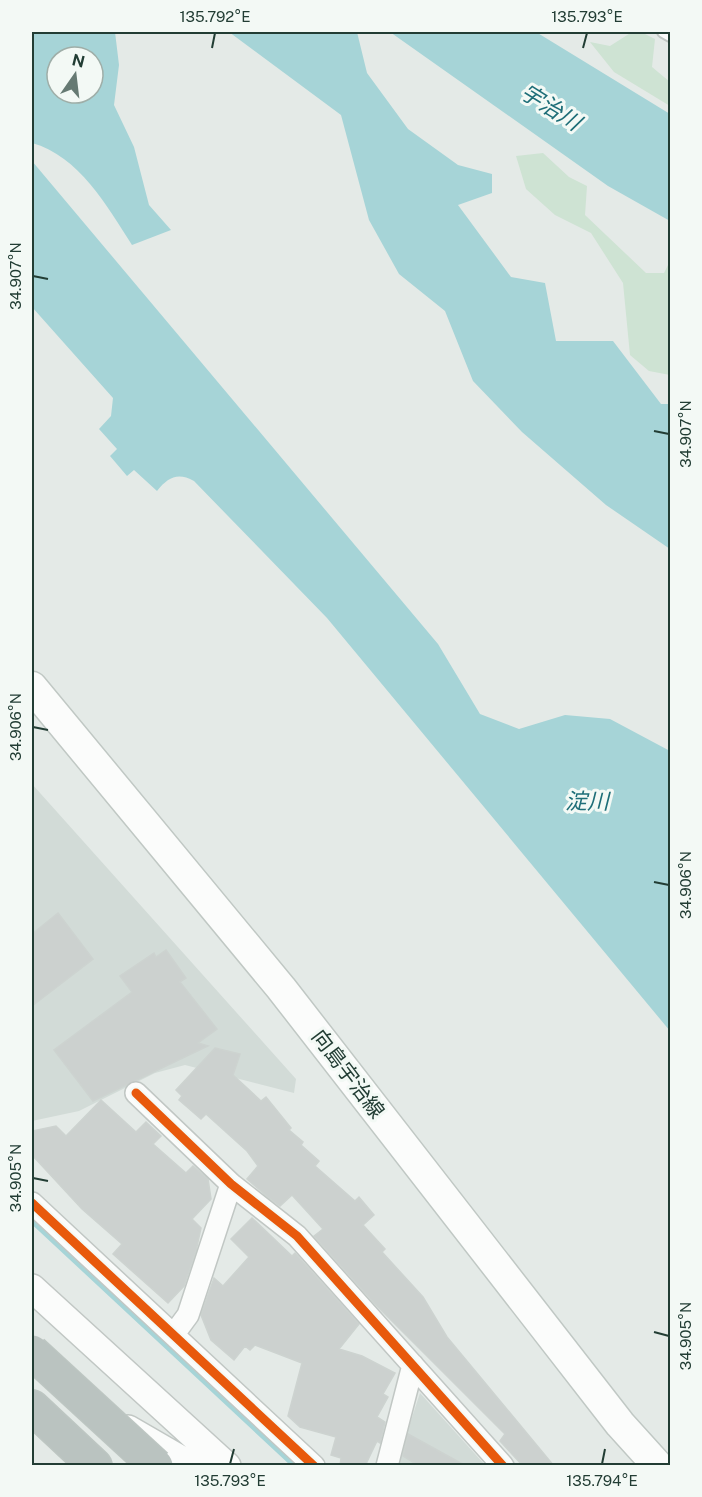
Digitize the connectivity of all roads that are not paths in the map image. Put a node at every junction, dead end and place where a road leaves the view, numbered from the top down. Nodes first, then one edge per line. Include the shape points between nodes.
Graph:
1 (663, 32) edge
2 (670, 36) edge
3 (32, 687) edge
4 (136, 1093) dead end
5 (231, 1184) junction
6 (32, 1203) edge
7 (32, 1288) edge
8 (174, 1334) junction
9 (32, 1352) edge
10 (413, 1365) junction
11 (32, 1374) edge
12 (32, 1407) edge
13 (95, 1466) edge
14 (156, 1466) edge
15 (192, 1466) edge
16 (227, 1466) edge
17 (314, 1466) edge
18 (387, 1466) edge
19 (503, 1466) edge
20 (658, 1466) edge

1 - 2 lane
3 - 20 main road, 向島宇治線 via 281,988 620,1425
4 - 5 street
5 - 8 street via 188,1315
5 - 10 street via 297,1236
6 - 8 street
7 - 16 street
8 - 17 street
9 - 14 highway, bridge
10 - 18 street
10 - 19 street
11 - 15 street
12 - 13 highway

